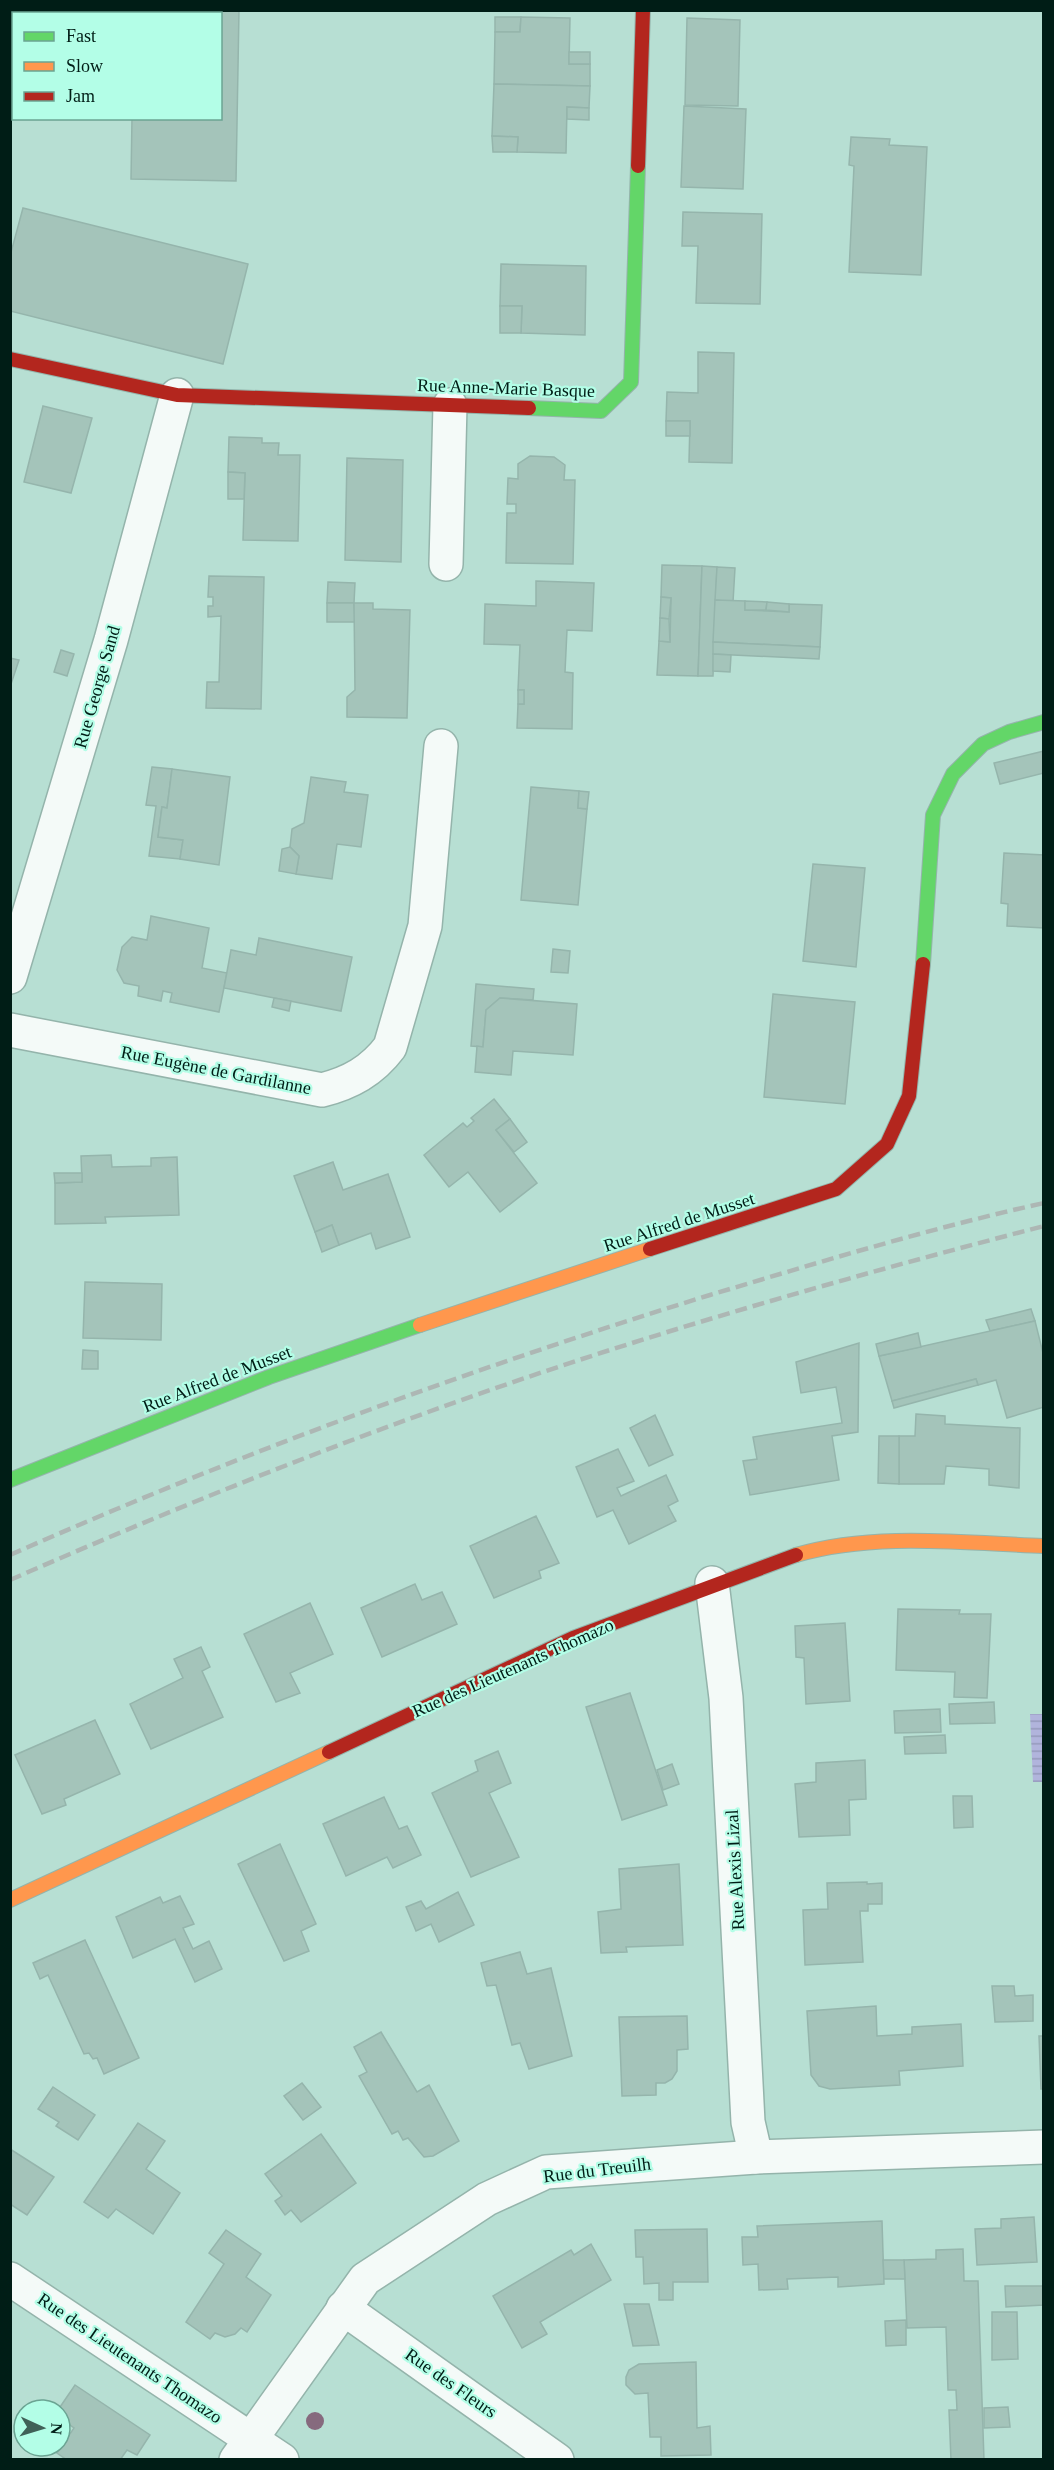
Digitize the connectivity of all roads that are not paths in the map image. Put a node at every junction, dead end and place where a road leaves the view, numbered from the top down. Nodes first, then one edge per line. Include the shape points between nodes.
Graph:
1 (643, 10) edge
2 (10, 359) edge
3 (177, 395) junction
4 (450, 405) junction
5 (446, 564) dead end
6 (1044, 722) edge
7 (441, 746) dead end
8 (10, 977) edge
9 (10, 1030) edge
10 (10, 1480) edge
11 (1044, 1546) edge
12 (712, 1583) junction
13 (10, 1900) edge
14 (1044, 2146) edge
15 (756, 2157) junction
16 (10, 2279) edge
17 (343, 2308) junction
18 (243, 2449) edge
19 (282, 2460) edge
20 (557, 2460) edge

1 - 4 street, Rue Anne-Marie Basque via 631,382 601,411
2 - 3 street, Rue Anne-Marie Basque
3 - 4 street, Rue Anne-Marie Basque
3 - 8 street, Rue George Sand via 111,640
4 - 5 street
6 - 10 street, Rue Alfred de Musset via 983,744 953,774 933,815 909,1096 886,1144 836,1189 269,1377
7 - 9 street, Rue Eugène de Gardilanne via 425,926 390,1047 378,1062 352,1080 322,1090
11 - 12 street, Rue des Lieutenants Thomazo via 892,1541 817,1549
12 - 13 street, Rue des Lieutenants Thomazo via 573,1638
12 - 15 street, Rue Alexis Lizal via 726,1698 748,2122
14 - 15 street, Rue du Treuilh
15 - 17 street, Rue du Treuilh via 546,2172 487,2199 365,2278
16 - 18 street, Rue des Lieutenants Thomazo
17 - 18 street, Rue du Treuilh
17 - 20 street, Rue des Fleurs
18 - 19 street

